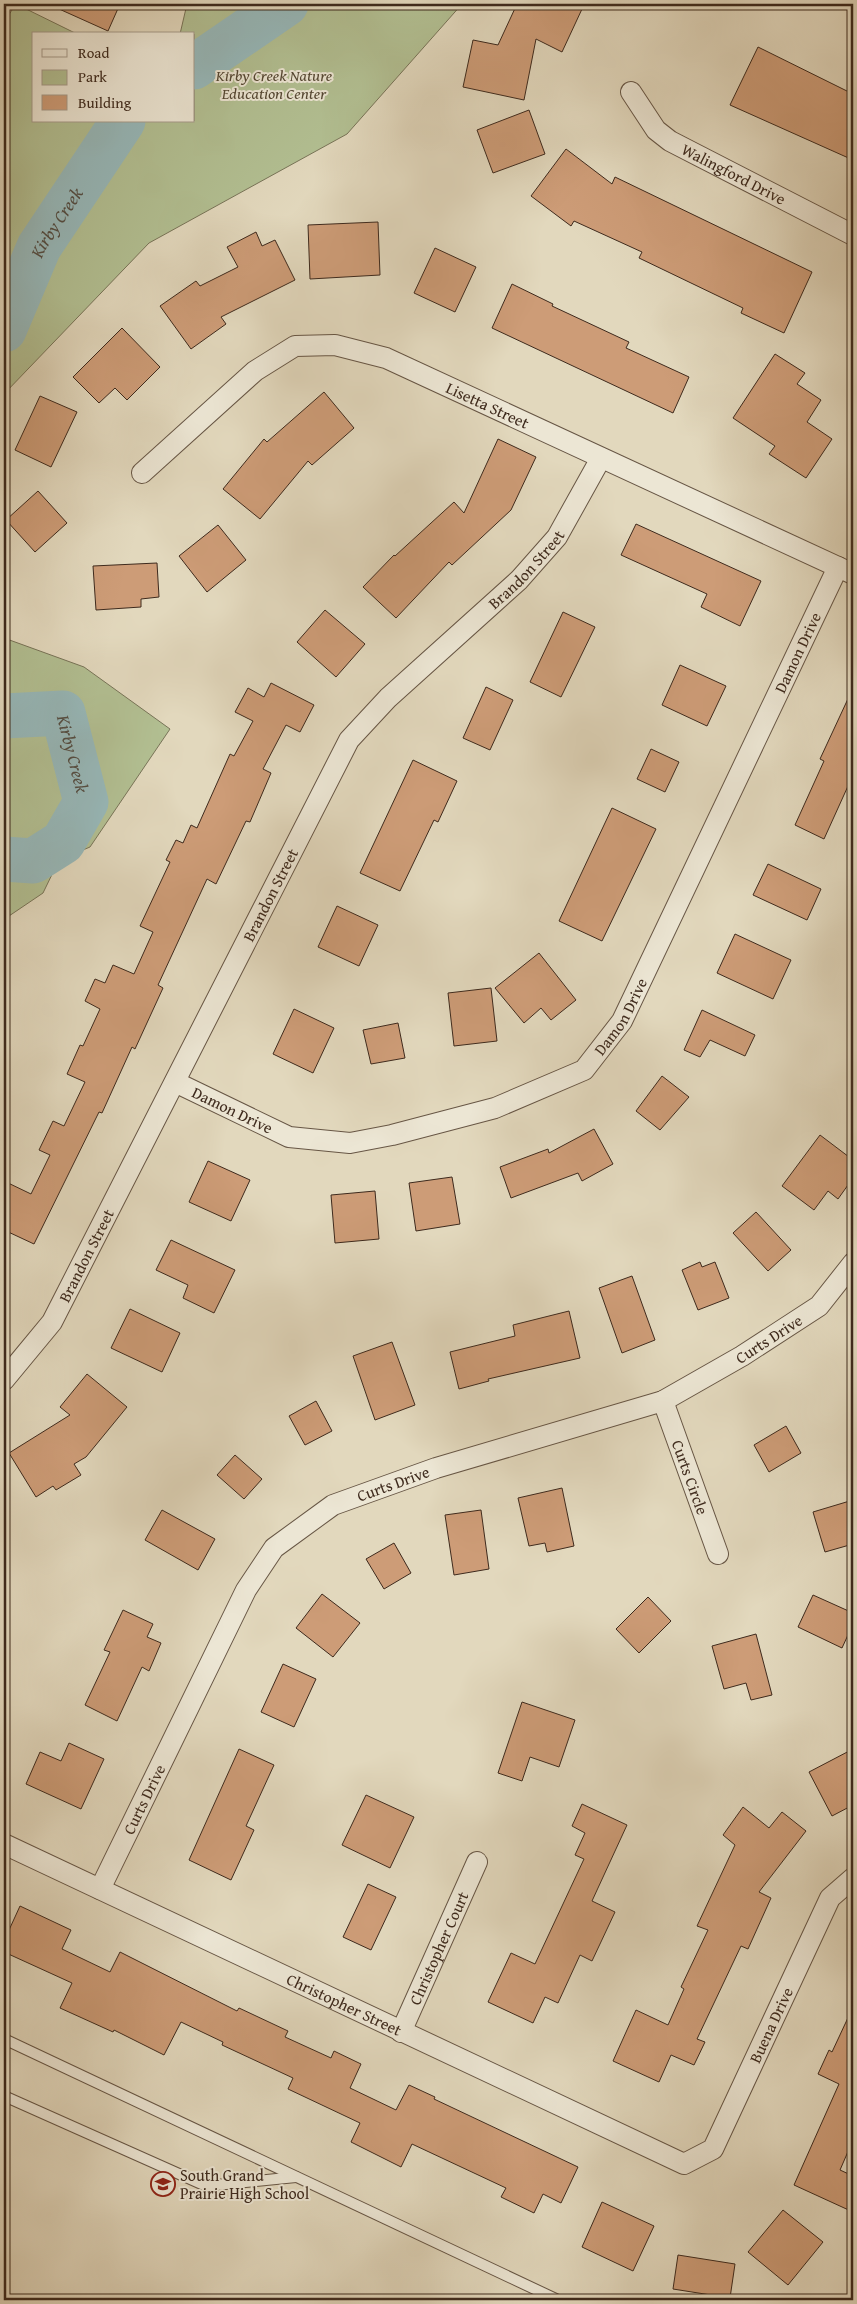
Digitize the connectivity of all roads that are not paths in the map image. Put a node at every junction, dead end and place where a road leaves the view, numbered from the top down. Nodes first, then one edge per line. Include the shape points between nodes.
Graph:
1 (631, 92) dead end
2 (853, 236) edge
3 (601, 458) junction
4 (142, 472) dead end
5 (845, 571) edge
6 (175, 1082) junction
7 (853, 1263) edge
8 (4, 1380) edge
9 (664, 1401) junction
10 (718, 1554) dead end
11 (4, 1844) edge
12 (477, 1862) dead end
13 (853, 1878) edge
14 (100, 1889) junction
15 (401, 2032) junction
16 (4, 2039) edge
17 (4, 2096) edge
18 (684, 2164) joint
19 (296, 2177) junction
20 (558, 2300) edge

1 - 2 street, Walingford Drive via 656,130 670,141
3 - 4 street, Lisetta Street via 386,358 335,344 295,346 255,371
3 - 5 street, Lisetta Street
3 - 6 street, Brandon Street via 558,537 519,580 388,698 349,740
5 - 6 street, Damon Drive via 622,1021 584,1070 495,1108 350,1143 289,1137
6 - 8 street, Brandon Street via 52,1322
7 - 9 street, Curts Drive via 819,1306
9 - 10 street, Curts Circle
9 - 14 street, Curts Drive via 436,1468 333,1505 274,1548 246,1590
11 - 14 street, Christopher Street
12 - 15 street, Christopher Court
13 - 18 street, Buena Drive via 830,1898 713,2149
14 - 15 street, Christopher Street
15 - 18 street, Christopher Street
16 - 19 lane
17 - 19 lane via 206,2186
19 - 20 lane

